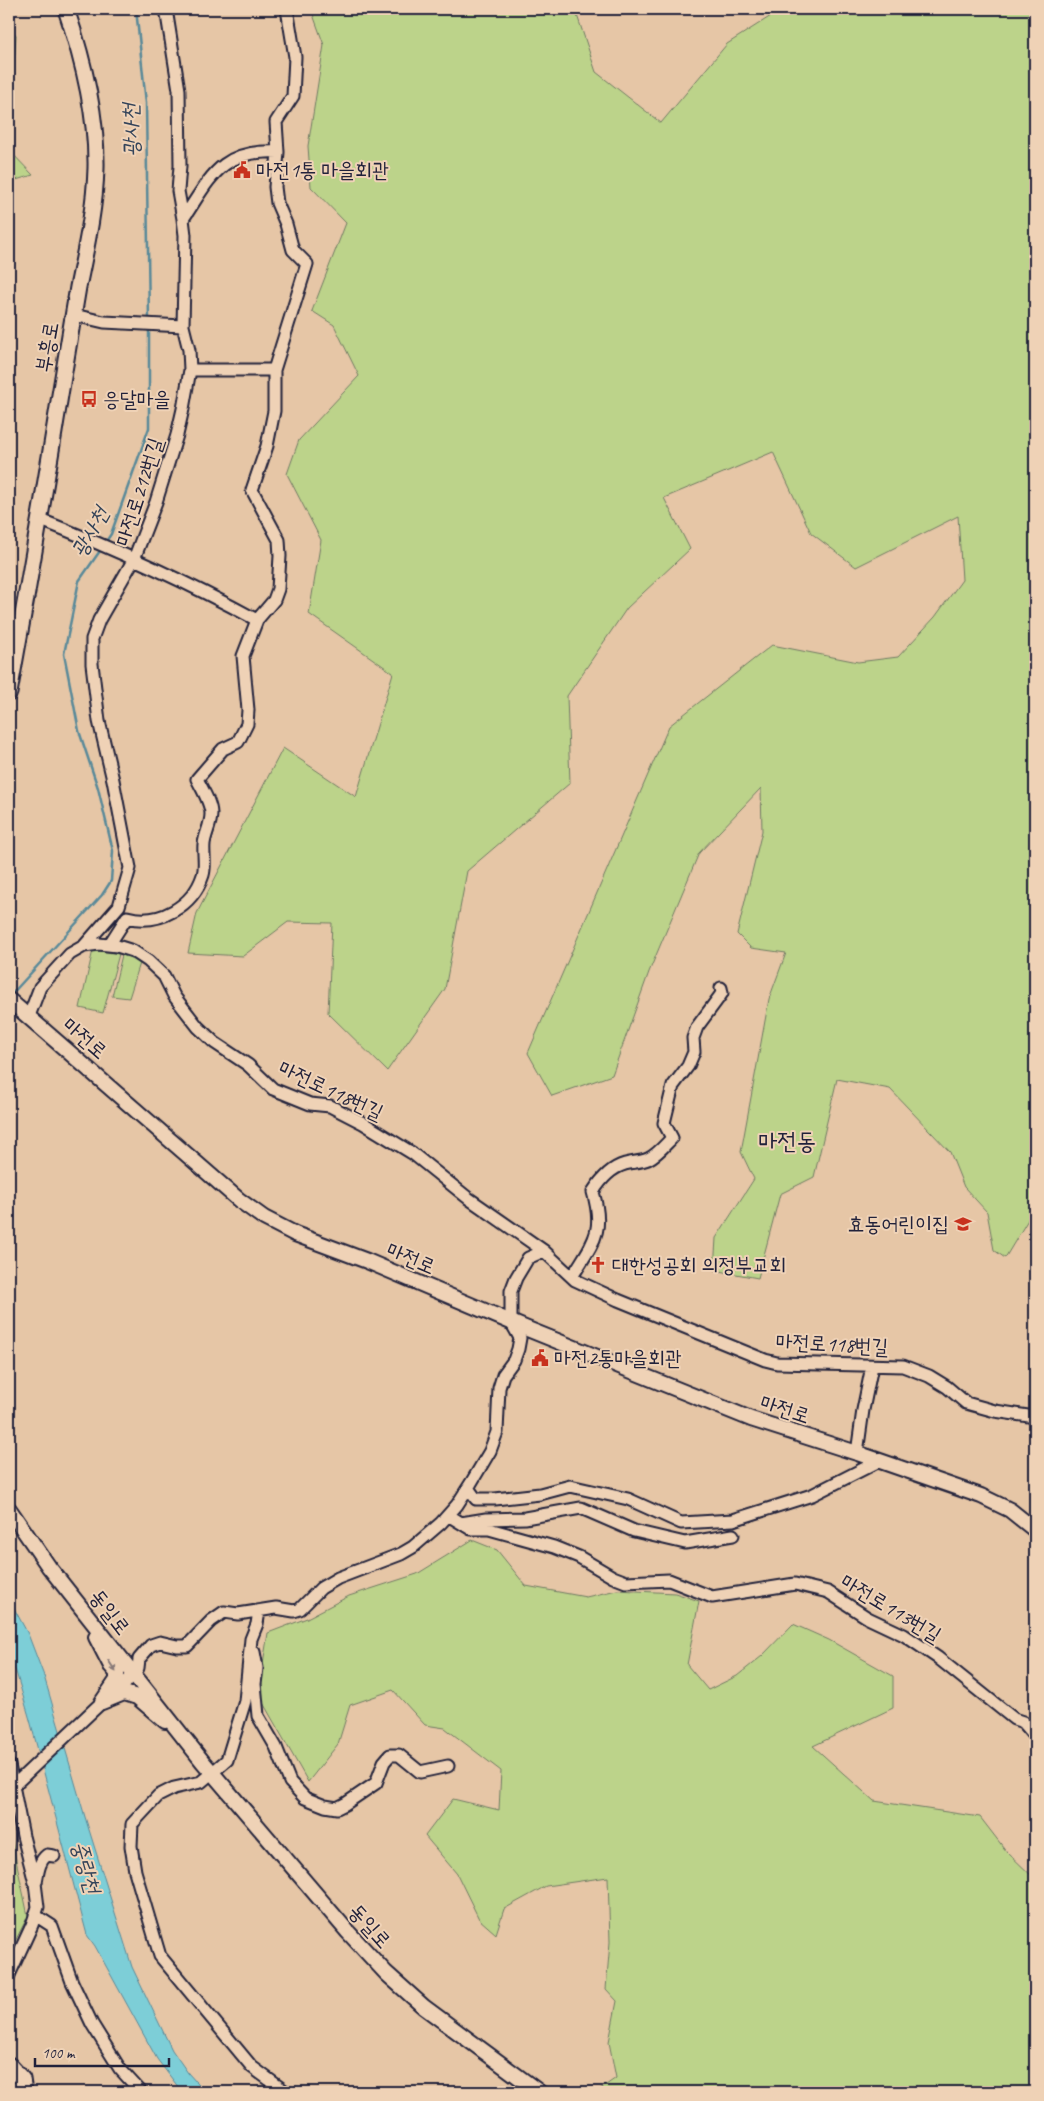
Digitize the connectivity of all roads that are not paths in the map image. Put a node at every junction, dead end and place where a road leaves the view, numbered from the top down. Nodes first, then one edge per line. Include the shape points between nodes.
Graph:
1 (66, 9) edge
2 (166, 9) edge
3 (286, 9) edge
4 (278, 152) junction
5 (183, 219) junction
6 (74, 315) junction
7 (183, 326) junction
8 (190, 370) junction
9 (274, 370) junction
10 (41, 520) junction
11 (131, 558) junction
12 (257, 620) junction
13 (9, 693) edge
14 (108, 945) junction
15 (84, 946) junction
16 (721, 988) dead end
17 (9, 1000) edge
18 (26, 1014) junction
19 (544, 1251) junction
20 (572, 1277) junction
21 (511, 1322) junction
22 (872, 1366) junction
23 (1035, 1416) edge
24 (857, 1453) junction
25 (879, 1461) junction
26 (468, 1488) junction
27 (9, 1509) edge
28 (448, 1515) junction
29 (461, 1522) junction
30 (1035, 1530) edge
31 (733, 1535) dead end
32 (81, 1608) junction
33 (259, 1611) junction
34 (251, 1639) junction
35 (134, 1674) junction
36 (102, 1702) junction
37 (182, 1735) junction
38 (1035, 1736) edge
39 (9, 1765) edge
40 (448, 1766) dead end
41 (213, 1773) junction
42 (17, 1783) junction
43 (54, 1856) dead end
44 (35, 1883) junction
45 (35, 1915) junction
46 (9, 1975) edge
47 (9, 2065) edge
48 (9, 2088) edge
49 (22, 2092) edge
50 (141, 2092) edge
51 (286, 2092) edge
52 (539, 2092) edge

1 - 6 main road, 부흥로 via 89,97 96,168 88,241
2 - 5 street, 마전로212번길 via 179,90 178,191
3 - 4 street via 295,57 293,96 276,122
4 - 5 street via 250,153 234,158 214,172
4 - 9 street via 277,203 293,250 307,264
5 - 7 street, 마전로212번길
6 - 7 street via 104,322
6 - 10 main road, 부흥로
7 - 8 street, 마전로212번길
8 - 9 street
8 - 11 street, 마전로212번길 via 177,435 156,502
9 - 12 street via 274,411 267,446 252,490 279,540 278,589 274,600
10 - 11 street
10 - 13 main road, 부흥로
11 - 12 street, 마전로212번길
11 - 15 street via 92,639 99,721 130,868 119,906
12 - 14 street via 242,656 247,724 238,742 223,749 197,779 211,813 204,843 203,873 198,884 182,904 157,919 140,921 128,917
14 - 15 street, 마전로118번길
14 - 19 street, 마전로118번길 via 133,951 148,961 164,976 174,996 198,1027 248,1065 273,1089 310,1104 330,1106 363,1123 412,1154
15 - 18 street via 70,954 40,987
16 - 20 street via 722,993 697,1027 691,1060 673,1086 664,1123 672,1138 655,1155 616,1168 597,1184 593,1192 599,1217 598,1228
17 - 18 street, 마전로
18 - 21 street, 마전로 via 264,1218 295,1234
19 - 20 street, 마전로118번길
19 - 21 street via 528,1258 516,1278 511,1291
20 - 22 street, 마전로118번길 via 618,1300 765,1360
21 - 24 street, 마전로 via 751,1419
21 - 26 street via 520,1338 516,1355 499,1388 497,1432 490,1451
22 - 23 street, 마전로118번길 via 903,1366 929,1376 966,1403
22 - 24 street
24 - 25 street, 마전로
25 - 26 street via 812,1495 733,1520 681,1523 628,1500 570,1486 540,1494 495,1499 476,1498
25 - 30 street, 마전로 via 981,1496 1010,1510
26 - 28 street
27 - 32 street, 동일로 via 48,1567
28 - 29 street, 마전로113번길
28 - 33 street via 408,1550 338,1578 321,1588 300,1609
29 - 31 street via 526,1518 581,1508 634,1531 685,1543
29 - 38 street, 마전로113번길 via 471,1529 489,1528 554,1547 626,1582 669,1580 712,1597 795,1584 828,1592 938,1658 1014,1719 1023,1722
32 - 35 street, 동일로
32 -> 36 street via 117,1673 117,1680
33 - 34 street
33 - 35 street via 224,1612 187,1646 160,1642 151,1645 139,1659
34 - 40 street via 257,1668 258,1716 276,1747 290,1782 305,1798 337,1808 345,1804 376,1782 390,1755 399,1755 420,1772
34 - 41 street via 245,1701 227,1760
35 - 36 street
35 - 37 street, 동일로
36 - 37 street via 124,1693 137,1697
36 - 42 street
37 - 41 street, 동일로
39 - 42 street
41 - 51 street via 201,1782 174,1788 158,1796 132,1824 135,1871 160,1956 252,2067
41 - 52 street, 동일로 via 386,1973 424,2007
42 - 44 street
43 - 44 street via 43,1858
44 - 45 street via 38,1907
45 - 46 street
45 - 50 street via 52,1926 72,1982 92,2024 120,2069
47 - 49 main road via 22,2079
48 - 49 main road

